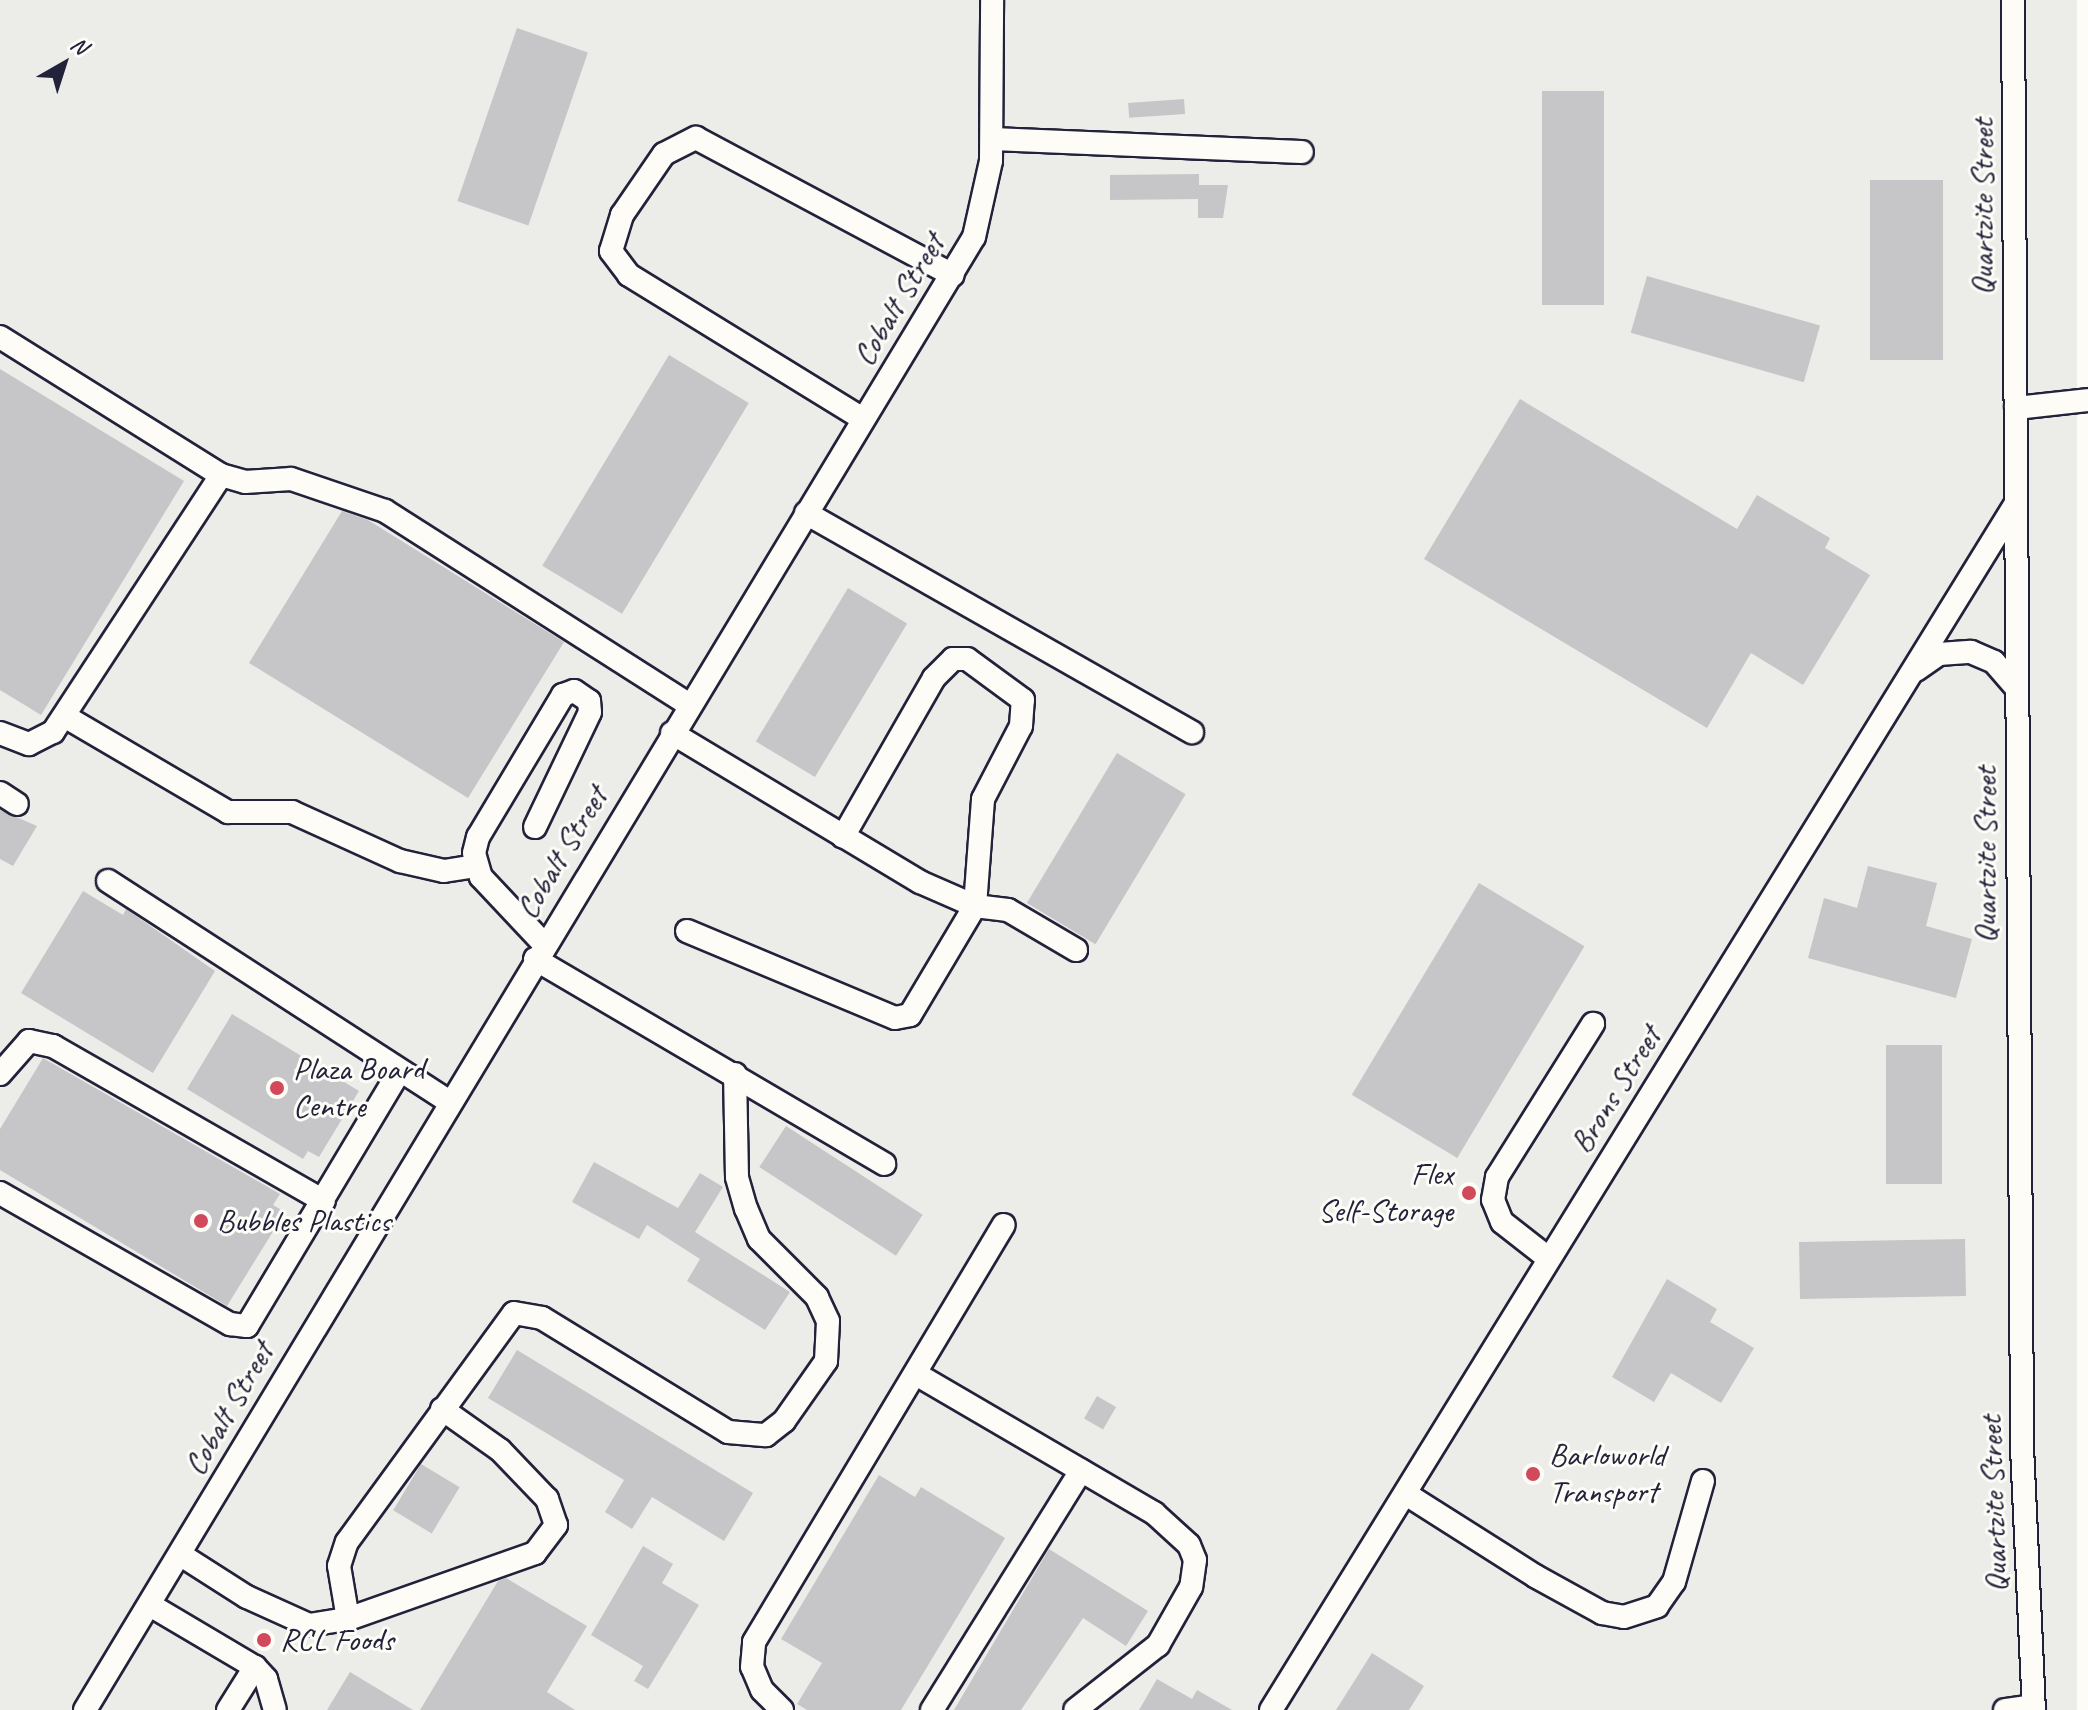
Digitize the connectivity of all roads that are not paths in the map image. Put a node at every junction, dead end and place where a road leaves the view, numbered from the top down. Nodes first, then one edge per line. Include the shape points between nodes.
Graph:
1 (992, 0) edge
2 (2013, 0) edge
3 (992, 139) junction
4 (1302, 152) dead end
5 (953, 275) junction
6 (0, 337) edge
7 (2088, 400) edge
8 (2016, 408) junction
9 (863, 419) junction
10 (221, 475) junction
11 (2015, 504) junction
12 (806, 513) junction
13 (1911, 673) junction
14 (2017, 688) junction
15 (689, 705) junction
16 (66, 717) junction
17 (1192, 732) dead end
18 (0, 733) edge
19 (672, 733) junction
20 (535, 827) dead end
21 (843, 837) junction
22 (477, 866) junction
23 (108, 881) dead end
24 (975, 906) junction
25 (687, 931) dead end
26 (1076, 950) dead end
27 (540, 951) junction
28 (1593, 1024) dead end
29 (399, 1072) junction
30 (0, 1074) edge
31 (735, 1074) junction
32 (449, 1102) junction
33 (884, 1164) dead end
34 (0, 1193) edge
35 (324, 1201) junction
36 (1004, 1225) dead end
37 (1548, 1258) junction
38 (916, 1374) junction
39 (442, 1409) junction
40 (1081, 1471) junction
41 (1703, 1481) dead end
42 (1406, 1494) junction
43 (181, 1555) junction
44 (150, 1605) junction
45 (348, 1619) junction
46 (255, 1667) junction
47 (2034, 1708) edge
48 (85, 1710) edge
49 (228, 1710) edge
50 (275, 1710) edge
51 (782, 1710) edge
52 (932, 1710) edge
53 (1075, 1710) edge
54 (1271, 1710) edge
55 (2005, 1710) edge

1 - 3 street, Cobalt Street
2 - 8 street, Quartzite Street
3 - 4 street
3 - 5 street, Cobalt Street via 984,206
5 - 9 street, Cobalt Street
5 - 9 street via 696,138 664,154 622,215 611,251 629,275
6 - 10 street
7 - 8 street
8 - 11 street, Quartzite Street
9 - 12 street, Cobalt Street
10 - 15 street via 245,482 291,479 385,511
10 - 16 street
11 - 13 street, Brons Street
11 - 14 street, Quartzite Street
12 - 15 street, Cobalt Street
12 - 17 street
13 - 14 street via 1939,654 1971,652 1994,662
13 - 37 street, Brons Street
14 - 47 street, Quartzite Street via 2022,1447
15 - 19 street, Cobalt Street
16 - 18 street via 29,744
16 - 22 street via 228,812 292,812 400,861 444,871
19 - 21 street
19 - 27 street, Cobalt Street
20 - 22 street via 590,712 589,701 574,691 563,695 478,837
21 - 24 street
21 - 24 street via 934,678 953,659 967,659 1025,706 983,799
22 - 27 street
23 - 29 street
24 - 25 street via 926,998 910,1015 895,1018
24 - 26 street via 1008,910
27 - 31 street
27 - 32 street, Cobalt Street
28 - 37 street via 1497,1177 1493,1200 1502,1222
29 - 32 street
29 - 35 street
30 - 35 street via 29,1041 53,1046
31 - 33 street
31 - 39 street via 737,1177 746,1209 759,1239 817,1297 828,1321 826,1361 784,1421 766,1435 728,1432 525,1313 508,1316
32 - 43 street, Cobalt Street
34 - 35 street via 237,1327 252,1321
36 - 38 street
37 - 42 street, Brons Street
38 - 40 street
38 - 51 street via 754,1642 752,1667 762,1690
39 - 45 street via 347,1542 339,1566
39 - 45 street via 532,1480 547,1499 556,1525 535,1553 516,1562
40 - 52 street
40 - 53 street via 1174,1528 1195,1560 1191,1587 1158,1645
41 - 42 street via 1674,1582 1657,1606 1624,1617 1602,1613 1535,1576
42 - 54 street, Brons Street
43 - 44 street, Cobalt Street
43 - 45 street via 247,1597 309,1625
44 - 46 street
44 - 48 street, Cobalt Street
46 - 49 street
46 - 50 street via 266,1679
47 - 55 street

